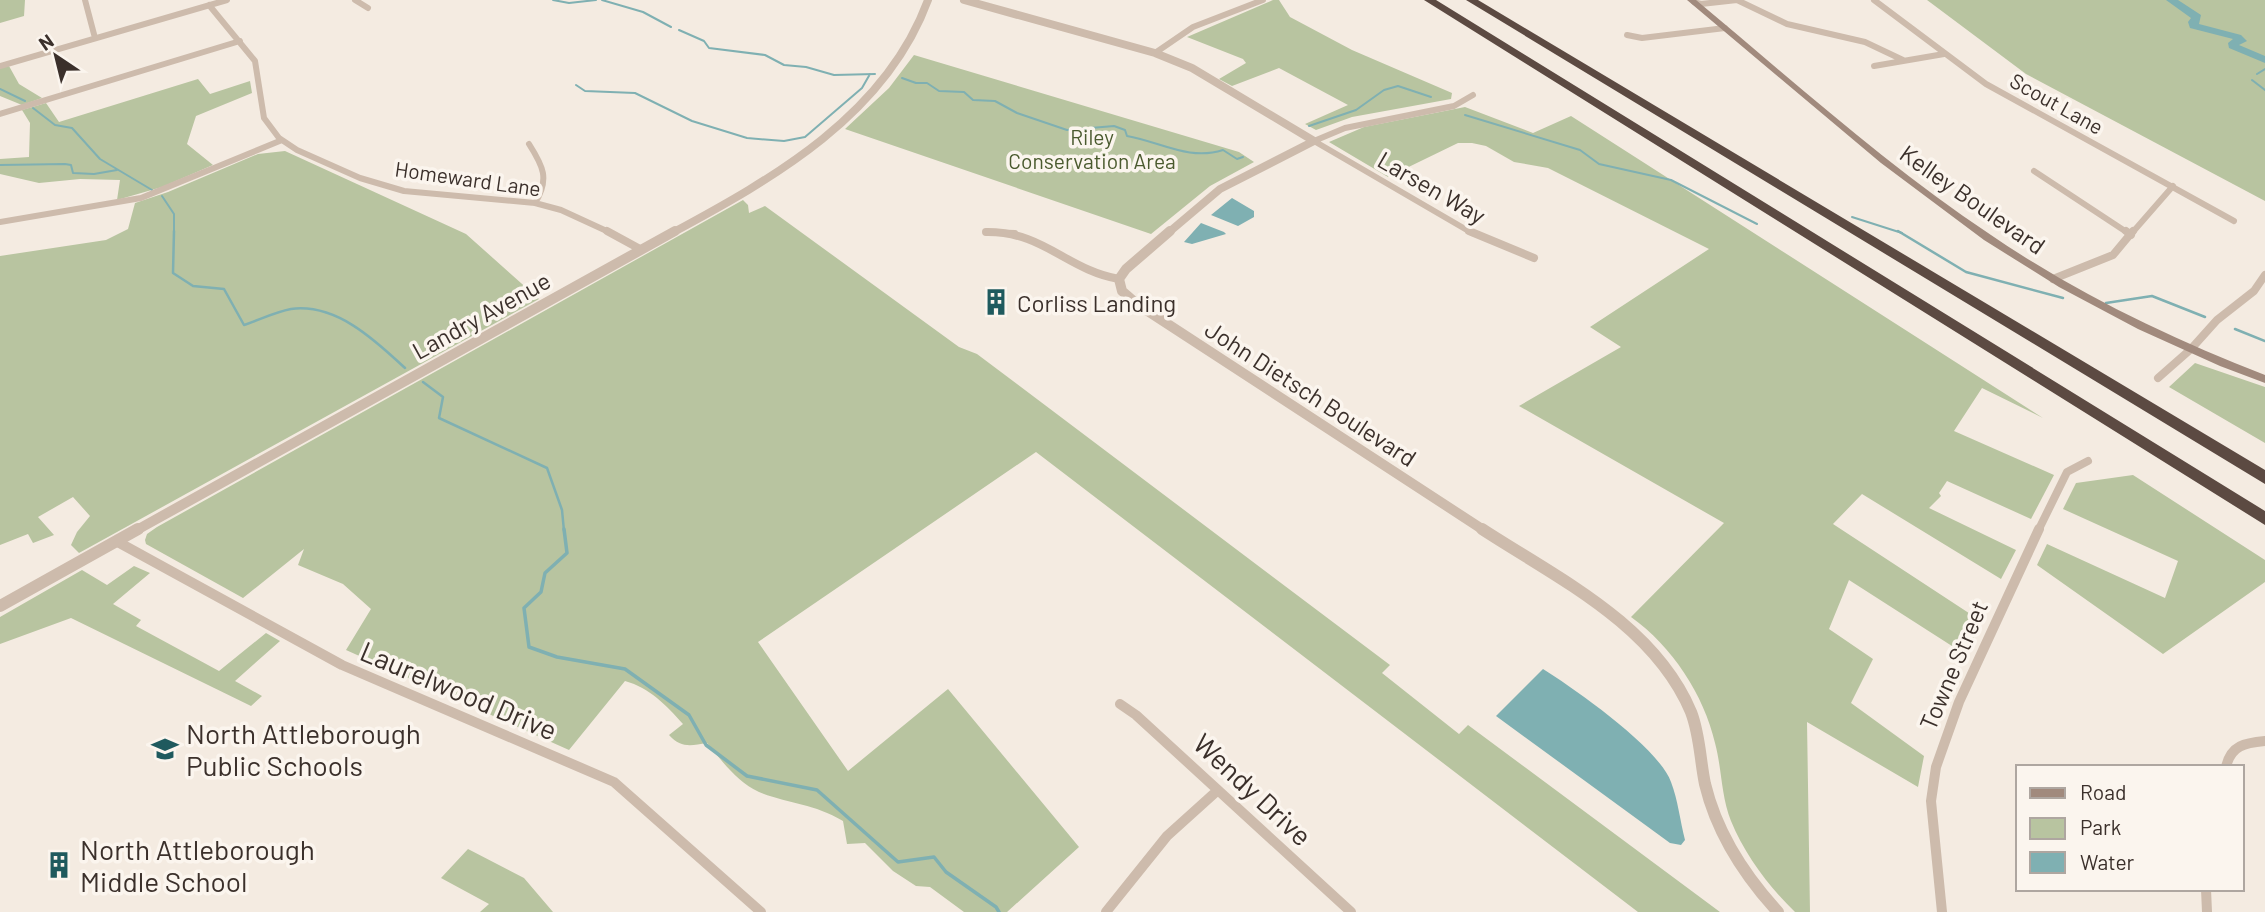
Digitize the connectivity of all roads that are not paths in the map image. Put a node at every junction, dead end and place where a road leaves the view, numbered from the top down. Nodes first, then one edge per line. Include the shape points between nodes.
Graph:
1 (85, 0) edge
2 (227, 0) edge
3 (355, 0) edge
4 (928, 0) edge
5 (964, 0) edge
6 (1263, 0) edge
7 (1429, 0) edge
8 (1471, 0) edge
9 (1737, 0) edge
10 (1874, 0) edge
11 (1692, 1) edge
12 (209, 5) junction
13 (368, 8) dead end
14 (1725, 28) junction
15 (1627, 35) dead end
16 (94, 38) junction
17 (240, 41) junction
18 (1155, 53) junction
19 (1944, 54) junction
20 (1903, 60) junction
21 (0, 66) edge
22 (1874, 66) dead end
23 (1473, 95) dead end
24 (0, 114) edge
25 (282, 140) junction
26 (1314, 142) junction
27 (528, 144) dead end
28 (2034, 171) dead end
29 (2173, 186) junction
30 (535, 203) junction
31 (2234, 221) dead end
32 (0, 222) edge
33 (986, 232) dead end
34 (2131, 236) junction
35 (640, 249) junction
36 (1534, 258) dead end
37 (2265, 275) edge
38 (1119, 279) junction
39 (2053, 279) junction
40 (2191, 349) junction
41 (2158, 378) dead end
42 (2265, 379) edge
43 (2088, 461) dead end
44 (2265, 478) edge
45 (2265, 519) edge
46 (116, 541) junction
47 (0, 607) edge
48 (1120, 704) dead end
49 (2265, 741) edge
50 (2226, 765) edge
51 (1218, 790) junction
52 (2206, 891) edge
53 (761, 912) edge
54 (1106, 912) edge
55 (1352, 912) edge
56 (1778, 912) edge
57 (1942, 912) edge
58 (2207, 912) edge

1 - 16 street
2 - 12 street
3 - 13 street
4 - 35 street, Landry Avenue via 900,61 845,120 772,174
5 - 18 street
6 - 18 street via 1193,27
7 - 45 highway
8 - 44 highway
9 - 11 street
9 - 20 street via 1787,24 1865,42
10 - 19 street, Scout Lane
11 - 14 main road, Kelley Boulevard
12 - 16 street
12 - 17 street, Homeward Lane
14 - 15 street via 1642,38
14 - 39 main road, Kelley Boulevard via 1923,192
16 - 21 street
17 - 24 street
17 - 25 street, Homeward Lane via 255,61 264,118
18 - 26 street via 1192,68
19 - 20 street
19 - 29 street, Scout Lane via 1986,84
20 - 22 street
23 - 26 street via 1454,106 1345,128
25 - 30 street, Homeward Lane via 360,178 404,191
25 - 32 street via 141,198
26 - 36 street, Larsen Way via 1482,239
26 - 38 street via 1220,189
27 - 30 street via 547,173 546,187
28 - 34 street
29 - 31 street, Scout Lane
29 - 34 street
30 - 35 street, Homeward Lane via 590,222
33 - 38 street via 1013,232 1096,276
34 - 39 street via 2106,259
35 - 46 street, Landry Avenue
37 - 40 street
38 - 56 street, John Dietsch Boulevard via 1122,290 1137,304 1632,630 1657,655 1685,700 1700,743 1714,814 1732,852
39 - 40 main road, Kelley Boulevard
40 - 41 street
40 - 42 main road, Kelley Boulevard
43 - 57 street, Towne Street via 2067,472 2003,600 1941,746 1931,801
46 - 47 street, Landry Avenue
46 - 53 street, Laurelwood Drive via 342,665 614,782
48 - 51 street, Wendy Drive
49 - 50 street via 2244,743 2228,755
51 - 54 street via 1167,836
51 - 55 street, Wendy Drive
52 - 58 street

